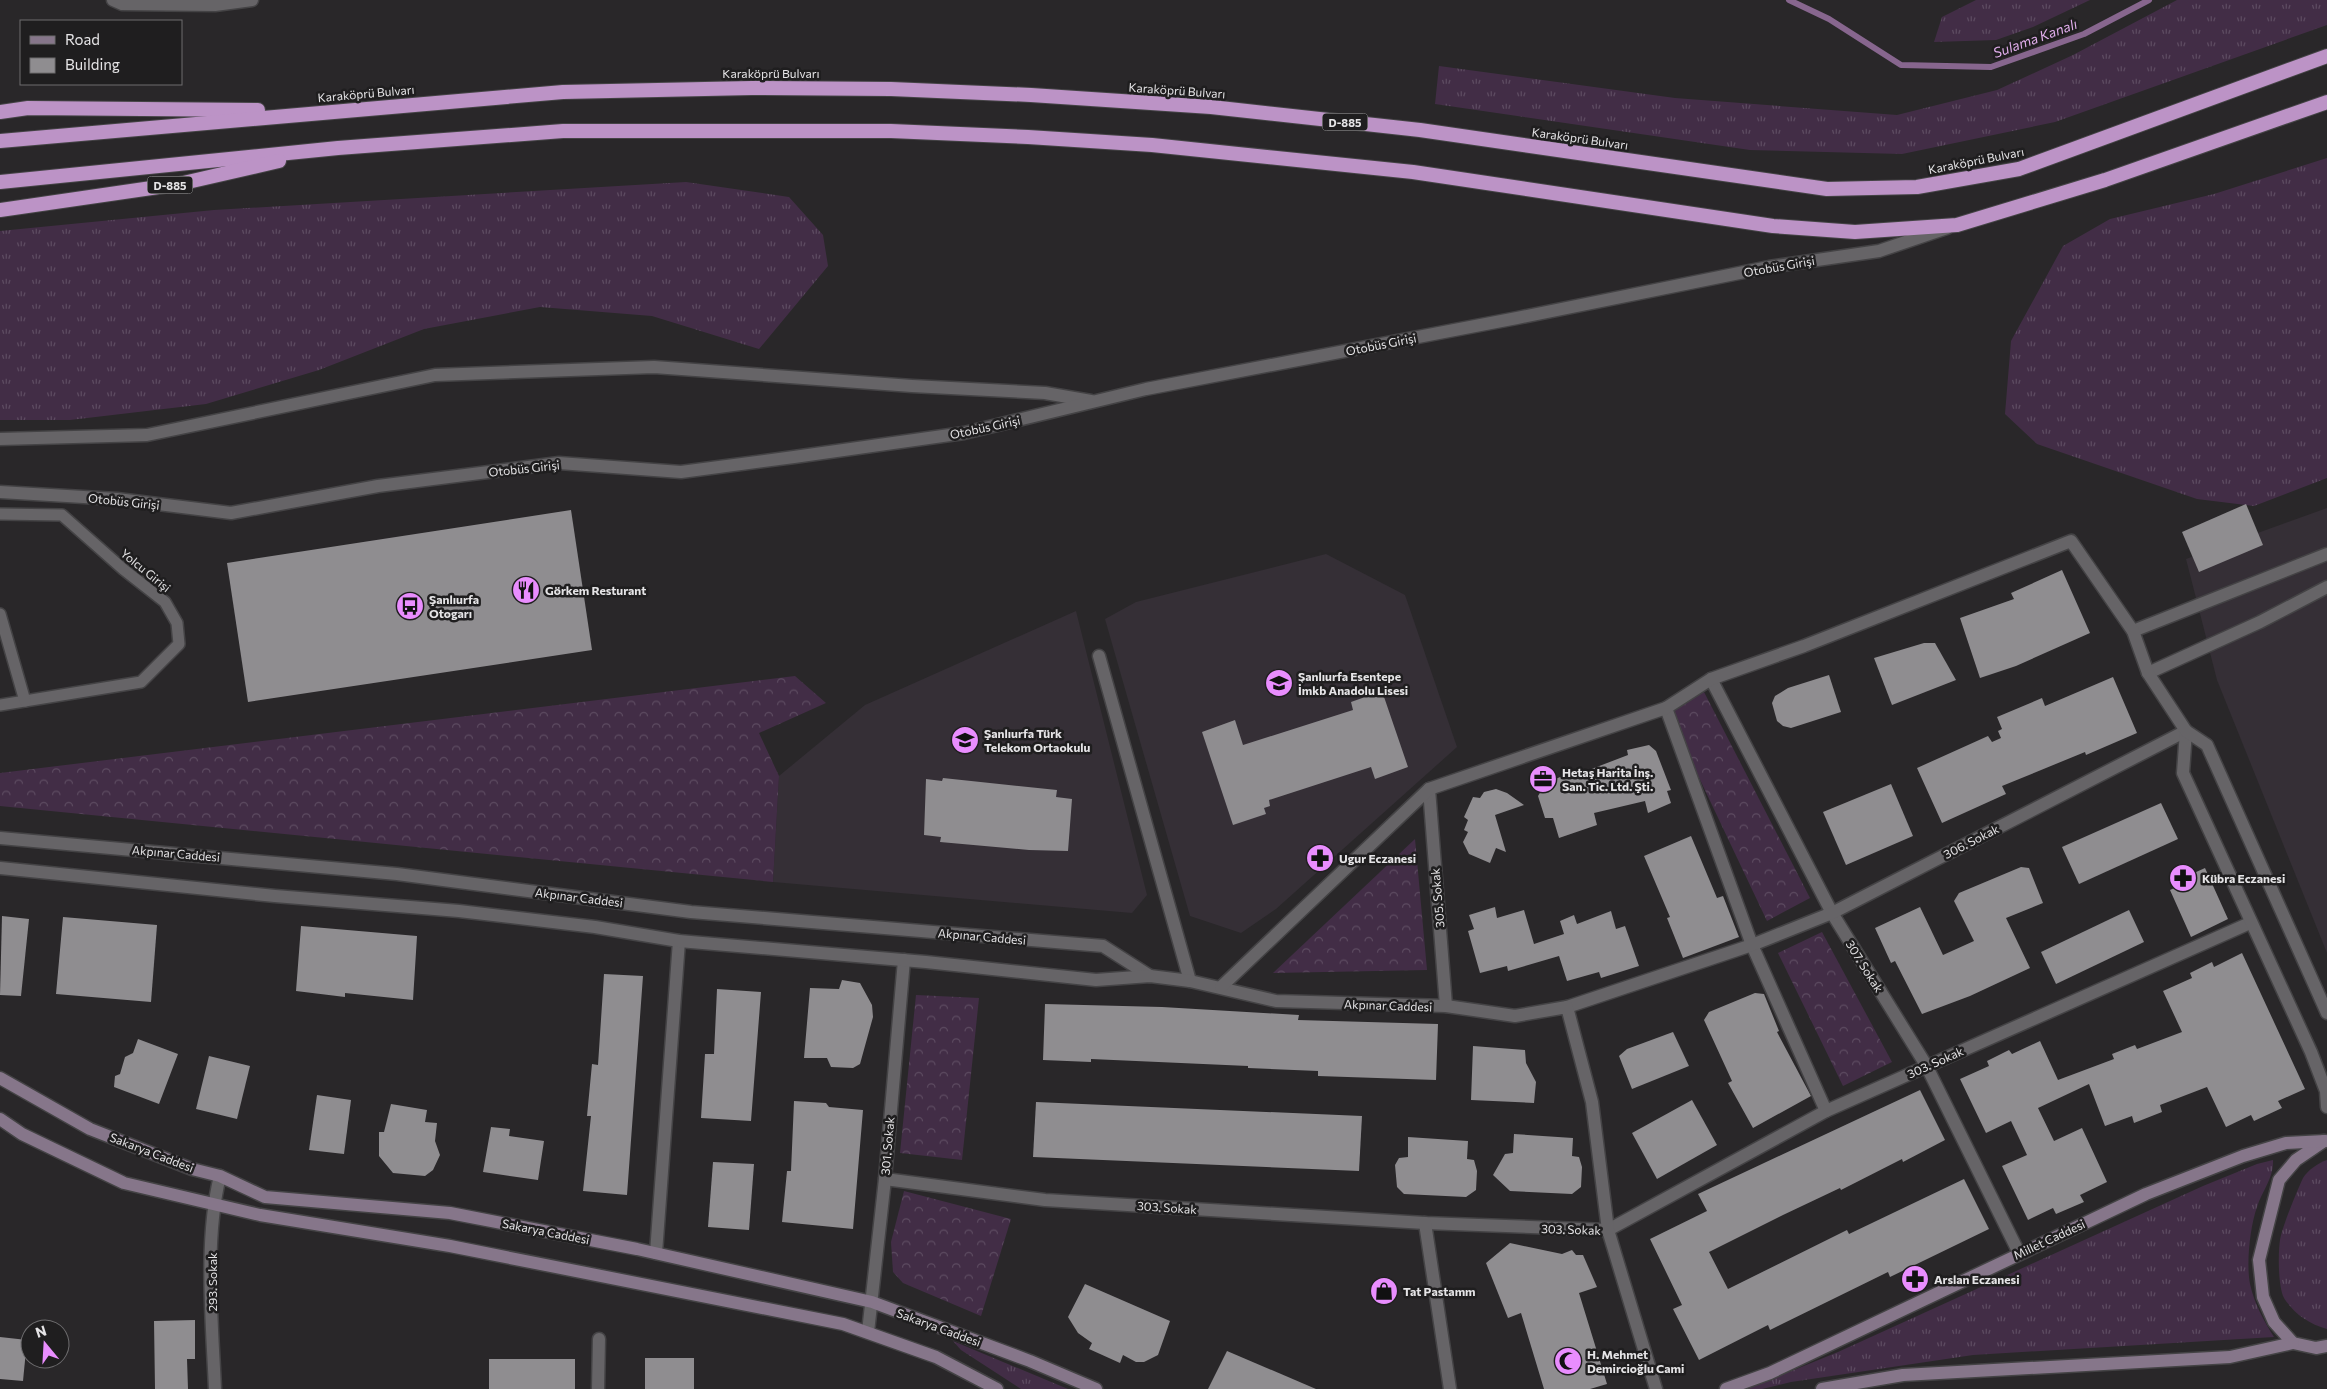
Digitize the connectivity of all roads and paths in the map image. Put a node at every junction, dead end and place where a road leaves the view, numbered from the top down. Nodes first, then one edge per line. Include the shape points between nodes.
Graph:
1 (113, 0) edge
2 (252, 0) edge
3 (2327, 56) edge
4 (2327, 102) edge
5 (339, 111) junction
6 (0, 112) edge
7 (0, 141) edge
8 (338, 148) junction
9 (0, 182) edge
10 (0, 210) edge
11 (1957, 225) junction
12 (1096, 402) junction
13 (0, 439) edge
14 (0, 492) edge
15 (0, 514) edge
16 (2327, 554) edge
17 (2327, 587) edge
18 (0, 614) edge
19 (2133, 631) junction
20 (1099, 656) dead end
21 (2148, 673) junction
22 (1711, 679) junction
23 (25, 701) junction
24 (0, 705) edge
25 (1666, 708) junction
26 (2186, 731) junction
27 (1429, 790) junction
28 (0, 838) edge
29 (0, 868) edge
30 (1832, 913) junction
31 (2250, 924) junction
32 (679, 941) junction
33 (1752, 945) junction
34 (904, 960) junction
35 (1150, 976) junction
36 (1190, 980) junction
37 (1221, 987) junction
38 (1446, 1006) junction
39 (1567, 1007) junction
40 (2327, 1013) edge
41 (1926, 1066) junction
42 (0, 1078) edge
43 (2327, 1107) edge
44 (1826, 1111) junction
45 (0, 1119) edge
46 (2326, 1138) edge
47 (220, 1176) junction
48 (885, 1178) junction
49 (213, 1204) junction
50 (1425, 1223) junction
51 (1608, 1230) junction
52 (656, 1253) junction
53 (2019, 1253) junction
54 (872, 1302) junction
55 (868, 1332) junction
56 (599, 1339) dead end
57 (2293, 1343) junction
58 (2327, 1346) edge
59 (215, 1389) edge
60 (598, 1389) edge
61 (997, 1389) edge
62 (1096, 1389) edge
63 (1450, 1389) edge
64 (1656, 1389) edge
65 (1726, 1389) edge
66 (1822, 1389) edge

1 - 2 street via 122,4 215,4
3 - 5 highway, Karaköprü Bulvarı / D-885 via 2019,169 1908,187 1827,189 1420,130 1211,107 1031,95 891,89 593,91
4 - 11 highway, D-885 via 2106,180
5 - 6 highway, D-885 via 28,108
5 - 7 highway, Karaköprü Bulvarı
8 - 9 highway
8 - 10 highway, D-885 via 179,184
8 - 11 highway, D-885 via 564,131 881,131 1028,137 1152,145 1413,172 1773,226 1855,232
11 - 12 street, Otobüs Girişi via 1879,251 1769,267 1146,389
12 - 13 street via 1045,393 654,367 436,375 147,435
12 - 14 street, Otobüs Girişi via 964,433 681,472 559,463 378,486 231,513 116,499
15 - 23 lane, Yolcu Girişi via 62,515 165,602 177,623 179,644 141,682
16 - 19 street
17 - 21 street via 2260,622
18 - 23 lane
19 - 21 street
19 - 22 street via 2072,541
20 - 36 street
21 - 26 street
22 - 25 street
22 - 30 street, 307. Sokak
23 - 24 lane, Yolcu Girişi
25 - 27 street
25 - 33 street
26 - 30 street, 306. Sokak
26 - 31 street via 2183,773
26 - 40 street via 2207,745
27 - 37 street
27 - 38 street, 305. Sokak
28 - 35 street, Akpınar Caddesi via 397,874 692,912 1102,946
29 - 32 street, Akpınar Caddesi via 265,895 459,910
30 - 33 street, 306. Sokak
30 - 41 street, 307. Sokak
31 - 41 street, 303. Sokak
31 - 43 street via 2310,1052 2326,1091
32 - 34 street, Akpınar Caddesi
32 - 52 street
33 - 39 street, 306. Sokak
33 - 44 street
34 - 35 street, Akpınar Caddesi via 1096,980
34 - 48 street, 301. Sokak
35 - 36 street, Akpınar Caddesi
36 - 37 street, Akpınar Caddesi
37 - 38 street, Akpınar Caddesi via 1276,1001
38 - 39 street, Akpınar Caddesi via 1515,1016
39 - 51 street via 1592,1102
41 - 44 street, 303. Sokak
41 - 53 street, 307. Sokak
42 - 47 main road, Sakarya Caddesi via 90,1128 192,1169
44 - 51 street, 303. Sokak
45 - 49 main road via 22,1134 124,1184
46 - 53 main road, Millet Caddesi via 2286,1143 2243,1156 2146,1194
46 - 57 main road via 2296,1160 2280,1180 2259,1260 2262,1297 2274,1322
47 - 49 street, 293. Sokak
47 - 52 main road, Sakarya Caddesi via 265,1197 450,1213
48 - 50 street, 303. Sokak via 1045,1200
48 - 54 street, 301. Sokak
49 - 55 main road via 260,1215 469,1250 843,1324
49 - 59 street, 293. Sokak
50 - 51 street, 303. Sokak
50 - 63 street
51 - 64 street
52 - 54 main road, Sakarya Caddesi
53 - 65 main road, Millet Caddesi via 1770,1372
54 - 55 street, 301. Sokak
54 - 62 main road, Sakarya Caddesi
55 - 61 main road via 936,1357
56 - 60 street
57 - 58 main road via 2316,1348
57 - 66 main road via 2230,1357 1903,1374

